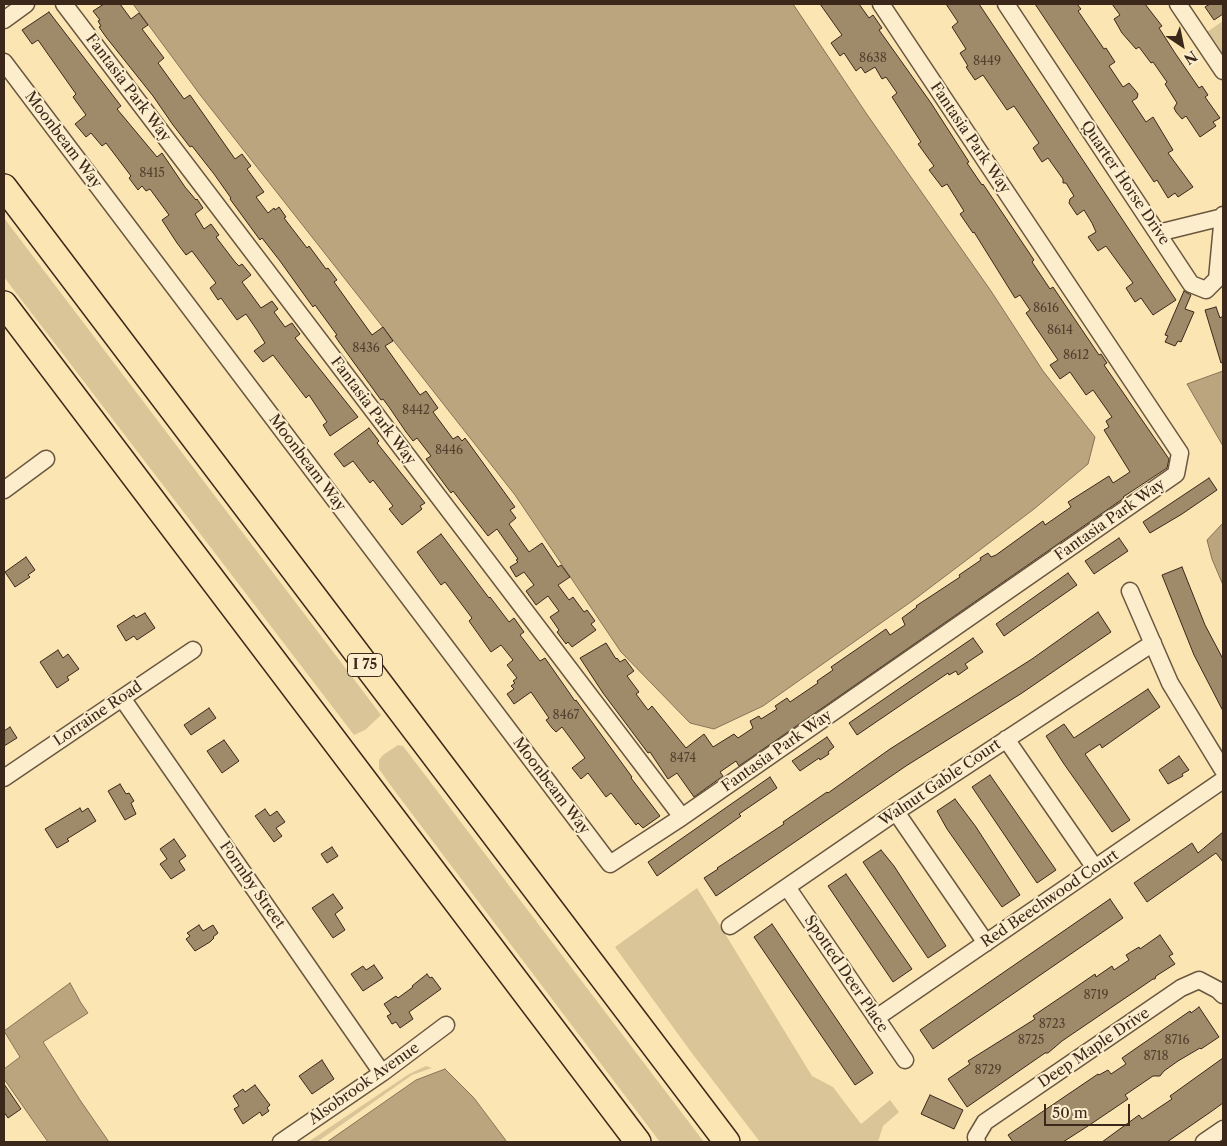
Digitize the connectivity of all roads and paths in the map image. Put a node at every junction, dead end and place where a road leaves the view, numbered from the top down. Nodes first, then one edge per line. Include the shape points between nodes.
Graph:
1 (26, 4) edge
2 (64, 4) edge
3 (880, 4) edge
4 (1006, 4) edge
5 (1178, 4) edge
6 (4, 20) edge
7 (4, 62) edge
8 (1223, 71) edge
9 (4, 187) edge
10 (1223, 216) edge
11 (1158, 233) junction
12 (4, 304) edge
13 (46, 459) dead end
14 (4, 490) edge
15 (1130, 591) dead end
16 (1153, 643) junction
17 (193, 650) dead end
18 (122, 698) junction
19 (1006, 739) junction
20 (1223, 770) edge
21 (4, 778) edge
22 (1223, 780) edge
23 (896, 812) junction
24 (682, 817) junction
25 (610, 864) joint
26 (1095, 868) junction
27 (787, 887) junction
28 (730, 926) dead end
29 (986, 942) junction
30 (1223, 995) edge
31 (876, 1018) junction
32 (446, 1025) dead end
33 (905, 1060) dead end
34 (382, 1073) junction
35 (1223, 1129) edge
36 (281, 1142) edge
37 (638, 1142) edge
38 (727, 1142) edge
39 (977, 1142) edge
40 (1204, 1142) edge

1 - 6 street
2 - 24 street, Fantasia Park Way
3 - 24 street, Fantasia Park Way via 1180,452 1176,474
4 - 11 street, Quarter Horse Drive
5 - 8 street
7 - 25 street, Moonbeam Way
9 - 38 highway, I 75
10 - 11 street
10 - 11 street, Quarter Horse Drive via 1217,279 1206,290 1191,284
12 - 37 highway
13 - 14 street
15 - 16 street
16 - 19 street, Walnut Gable Court
16 - 20 street via 1170,683
17 - 18 street, Lorraine Road
18 - 21 street, Lorraine Road
18 - 34 street, Formby Street
19 - 23 street, Walnut Gable Court
19 - 26 street
22 - 26 street, Red Beechwood Court
23 - 27 street, Walnut Gable Court
23 - 29 street
24 - 25 street, Fantasia Park Way
26 - 29 street, Red Beechwood Court
27 - 28 street, Walnut Gable Court
27 - 31 street, Spotted Deer Place
29 - 31 street, Red Beechwood Court
30 - 39 street, Deep Maple Drive via 1199,980 1181,988 985,1122 976,1137
31 - 33 street, Spotted Deer Place
32 - 34 street, Alsobrook Avenue
34 - 36 street, Alsobrook Avenue
35 - 40 street

